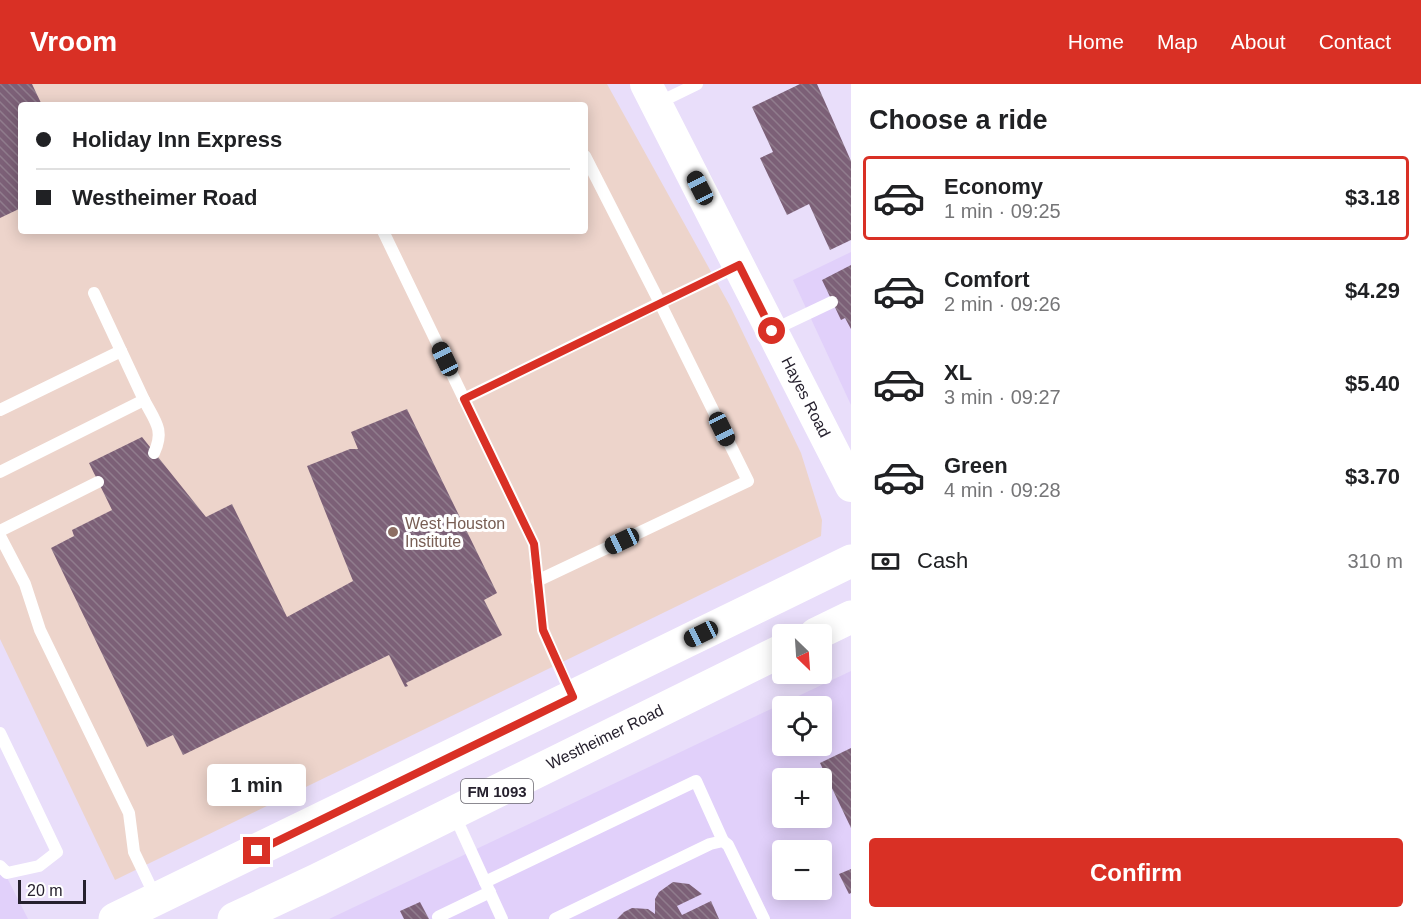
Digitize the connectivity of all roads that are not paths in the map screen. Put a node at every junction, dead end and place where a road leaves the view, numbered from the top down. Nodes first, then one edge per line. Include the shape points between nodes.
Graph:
1 (697, 84) edge
2 (651, 94) edge
3 (588, 162) edge
4 (384, 234) edge
5 (739, 265) junction
6 (94, 292) dead end
7 (832, 302) dead end
8 (660, 303) junction
9 (772, 331) junction
10 (122, 351) junction
11 (464, 399) junction
12 (144, 400) junction
13 (0, 410) edge
14 (154, 453) dead end
15 (0, 472) edge
16 (99, 482) dead end
17 (851, 486) edge
18 (0, 531) edge
19 (0, 536) edge
20 (851, 561) edge
21 (537, 581) junction
22 (851, 617) edge
23 (832, 626) edge
24 (772, 655) edge
25 (573, 697) junction
26 (0, 733) edge
27 (453, 813) junction
28 (723, 842) junction
29 (0, 866) edge
30 (487, 887) junction
31 (157, 899) junction
32 (115, 919) edge
33 (234, 919) edge
34 (439, 919) edge
35 (502, 919) edge
36 (555, 919) edge
37 (764, 919) edge

1 - 2 lane
2 - 5 street, Hayes Road
3 - 8 lane
4 - 11 lane
5 - 8 lane
5 - 9 street, Hayes Road
6 - 10 lane
7 - 9 lane
8 - 11 lane
8 - 21 lane via 748,481
9 - 17 street, Hayes Road
10 - 12 lane
10 - 13 lane
11 - 21 lane via 534,544
12 - 14 lane via 159,434
12 - 15 lane
16 - 18 lane
19 - 31 lane via 25,584 40,630 129,813 134,852
20 - 25 main road
21 - 25 lane via 543,630
22 - 23 main road
24 - 27 main road, Westheimer Road / FM 1093
25 - 31 main road
26 - 29 lane via 57,852 39,866 7,873
27 - 30 lane
27 - 33 main road, Westheimer Road / FM 1093
28 - 30 lane via 696,781
28 - 36 lane via 710,844
28 - 37 lane via 728,845
30 - 34 lane
30 - 35 lane
31 - 32 main road

